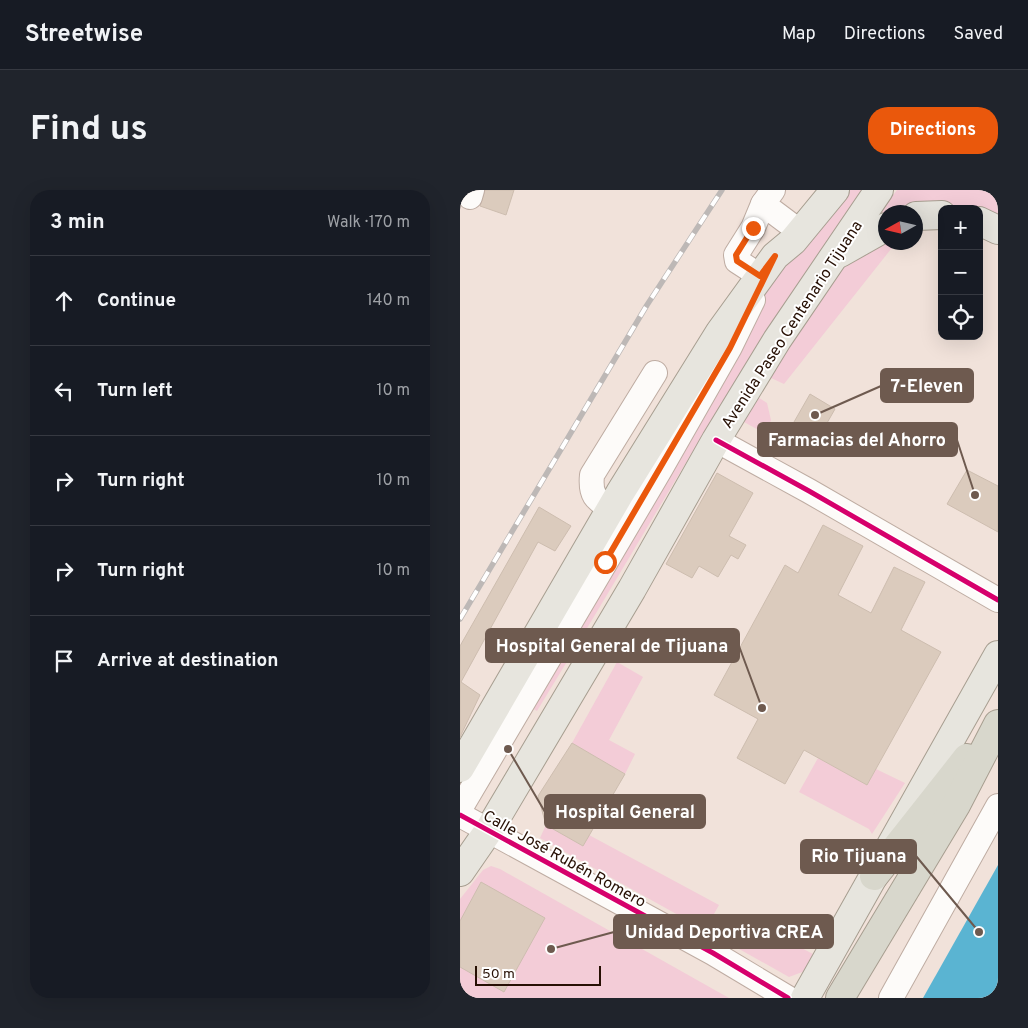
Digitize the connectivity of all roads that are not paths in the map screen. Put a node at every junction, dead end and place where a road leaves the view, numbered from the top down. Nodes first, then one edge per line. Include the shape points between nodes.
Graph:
1 (819, 190) edge
2 (835, 190) edge
3 (879, 190) edge
4 (768, 197) edge
5 (938, 215) edge
6 (923, 216) edge
7 (983, 222) edge
8 (791, 225) junction
9 (998, 230) edge
10 (878, 232) edge
11 (833, 257) junction
12 (768, 266) junction
13 (655, 374) dead end
14 (716, 440) junction
15 (612, 509) junction
16 (998, 600) edge
17 (998, 654) edge
18 (998, 720) edge
19 (998, 724) edge
20 (460, 768) edge
21 (998, 806) edge
22 (460, 809) edge
23 (476, 823) edge
24 (460, 854) edge
25 (460, 872) edge
26 (874, 876) junction
27 (788, 998) edge
28 (805, 998) edge
29 (840, 998) edge
30 (891, 998) edge

1 - 8 main road
2 - 12 main road
3 - 11 main road, Avenida Paseo Centenario Tijuana
4 - 8 street
4 - 12 street via 736,255 737,261
5 - 6 main road
7 - 9 main road
8 - 12 main road
10 - 11 main road
11 - 14 main road, Avenida Paseo Centenario Tijuana
11 - 23 street via 778,321 721,410
12 - 15 main road via 720,332
12 - 22 street via 730,348
13 - 15 street via 592,475 590,489 598,501
14 - 16 street
14 - 23 main road, Avenida Paseo Centenario Tijuana via 627,597
15 - 20 main road
17 - 26 main road
18 - 26 highway
19 - 29 highway via 952,813
21 - 30 street
23 - 24 street
23 - 25 main road, Avenida Paseo Centenario Tijuana
23 - 27 street, Calle José Rubén Romero via 713,953
26 - 28 main road

